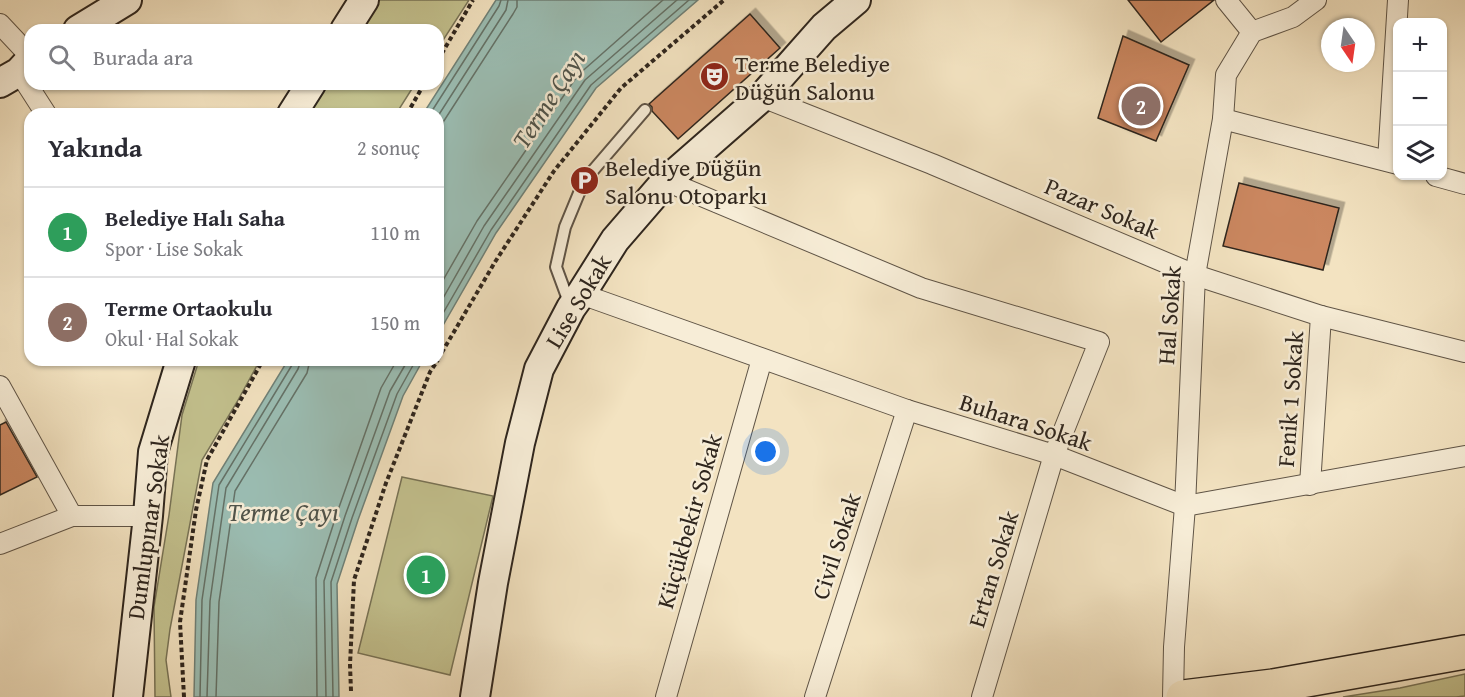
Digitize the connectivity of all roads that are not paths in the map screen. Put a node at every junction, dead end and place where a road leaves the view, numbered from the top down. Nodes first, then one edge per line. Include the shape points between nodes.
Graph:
1 (127, 0) edge
2 (363, 0) edge
3 (856, 0) edge
4 (1226, 0) edge
5 (1316, 0) edge
6 (1398, 0) edge
7 (0, 24) edge
8 (88, 24) edge
9 (349, 24) edge
10 (1252, 32) junction
11 (20, 68) edge
12 (32, 90) edge
13 (306, 90) edge
14 (762, 96) junction
15 (43, 108) edge
16 (296, 108) edge
17 (645, 110) dead end
18 (1223, 119) junction
19 (1394, 126) edge
20 (1393, 162) edge
21 (1447, 179) edge
22 (666, 181) junction
23 (1465, 184) edge
24 (1195, 275) junction
25 (576, 301) junction
26 (1321, 316) junction
27 (1465, 352) edge
28 (762, 359) junction
29 (180, 366) edge
30 (0, 386) edge
31 (907, 410) junction
32 (1054, 455) junction
33 (1465, 456) edge
34 (1310, 485) junction
35 (1185, 506) junction
36 (72, 516) junction
37 (148, 516) junction
38 (0, 544) edge
39 (1465, 652) edge
40 (128, 697) edge
41 (474, 697) edge
42 (666, 697) edge
43 (815, 697) edge
44 (982, 697) edge
45 (1173, 697) edge
46 (1183, 697) edge

1 - 8 street
2 - 9 street
3 - 14 street, Lise Sokak via 824,27
4 - 10 street
5 - 10 street via 1293,17
6 - 19 street
7 - 11 street
10 - 18 street, Hal Sokak via 1226,75
12 - 15 street
13 - 16 street
14 - 22 street, Lise Sokak
14 - 24 street, Pazar Sokak
17 - 25 lane via 584,181 565,227 556,267
18 - 20 street
18 - 24 street, Hal Sokak
21 - 23 street
22 - 25 street, Lise Sokak via 615,240
22 - 32 street, Ertan Sokak via 921,288 1099,342
24 - 26 street, Pazar Sokak
24 - 35 street, Hal Sokak
25 - 28 street, Buhara Sokak
25 - 41 street, Lise Sokak via 539,369 520,443
26 - 27 street, Pazar Sokak
26 - 34 street, Fenik 1 Sokak
28 - 31 street, Buhara Sokak
28 - 42 street, Küçükbekir Sokak
29 - 37 street, Dumlupınar Sokak via 153,452
30 - 36 street
31 - 32 street, Buhara Sokak
31 - 43 street, Civil Sokak
32 - 35 street, Buhara Sokak
32 - 44 street, Ertan Sokak
33 - 34 street
34 - 35 street
35 - 45 street, Hal Sokak
36 - 37 street
36 - 38 street
37 - 40 street, Dumlupınar Sokak
39 - 46 highway via 1273,686

